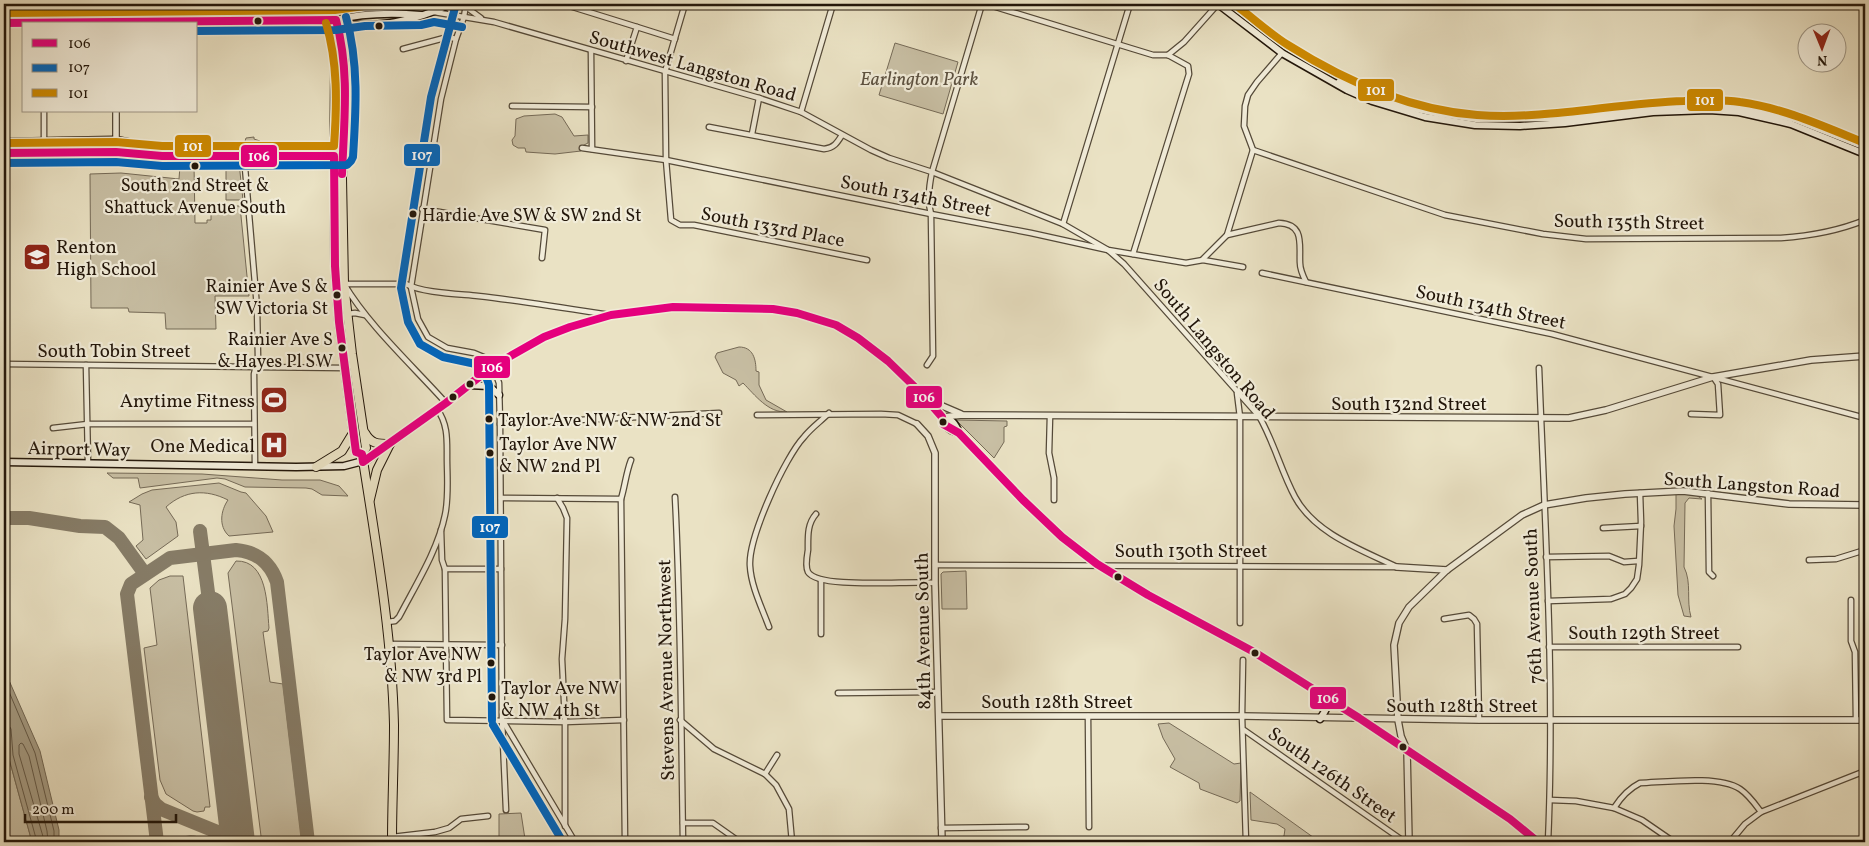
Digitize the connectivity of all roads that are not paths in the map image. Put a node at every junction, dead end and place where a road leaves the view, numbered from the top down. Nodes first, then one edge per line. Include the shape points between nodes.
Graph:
1 (42, 4) edge
2 (115, 4) edge
3 (314, 4) edge
4 (319, 4) edge
5 (330, 4) edge
6 (450, 4) edge
7 (563, 4) edge
8 (685, 4) edge
9 (834, 4) edge
10 (982, 4) edge
11 (986, 4) edge
12 (1130, 4) edge
13 (1218, 4) edge
14 (466, 6) edge
15 (434, 12) junction
16 (464, 17) junction
17 (302, 20) junction
18 (325, 20) junction
19 (336, 20) junction
20 (484, 20) junction
21 (42, 22) edge
22 (115, 22) edge
23 (177, 22) edge
24 (4, 23) edge
25 (22, 23) edge
26 (637, 28) junction
27 (456, 39) junction
28 (675, 39) junction
29 (1119, 44) junction
30 (403, 49) dead end
31 (591, 50) junction
32 (1282, 53) junction
33 (1168, 55) junction
34 (626, 61) junction
35 (665, 72) junction
36 (1326, 78) junction
37 (759, 98) junction
38 (512, 106) dead end
39 (592, 107) junction
40 (44, 112) edge
41 (116, 112) edge
42 (801, 112) junction
43 (710, 127) dead end
44 (752, 134) junction
45 (842, 135) junction
46 (116, 140) junction
47 (44, 141) junction
48 (4, 142) edge
49 (1865, 147) edge
50 (582, 148) dead end
51 (592, 149) junction
52 (1253, 150) junction
53 (4, 153) edge
54 (1865, 154) edge
55 (209, 156) junction
56 (244, 156) junction
57 (334, 156) junction
58 (343, 156) junction
59 (666, 160) junction
60 (932, 172) junction
61 (422, 209) junction
62 (932, 214) junction
63 (1865, 220) edge
64 (1063, 224) junction
65 (1227, 235) junction
66 (1108, 250) junction
67 (1134, 254) junction
68 (542, 258) dead end
69 (867, 260) dead end
70 (1203, 260) junction
71 (1243, 267) dead end
72 (1262, 272) dead end
73 (1306, 282) junction
74 (344, 284) junction
75 (411, 287) junction
76 (347, 314) junction
77 (366, 315) junction
78 (611, 316) junction
79 (1865, 356) edge
80 (4, 364) edge
81 (86, 365) junction
82 (927, 365) dead end
83 (257, 366) junction
84 (493, 366) junction
85 (345, 368) junction
86 (1539, 368) dead end
87 (1713, 377) junction
88 (468, 385) junction
89 (1237, 392) junction
90 (500, 396) junction
91 (926, 399) junction
92 (446, 403) junction
93 (437, 409) junction
94 (719, 413) dead end
95 (829, 413) junction
96 (1690, 414) dead end
97 (757, 415) dead end
98 (965, 415) junction
99 (1050, 416) junction
100 (1259, 416) junction
101 (942, 417) junction
102 (1240, 417) junction
103 (1865, 418) edge
104 (1541, 419) junction
105 (88, 424) junction
106 (254, 424) junction
107 (500, 424) junction
108 (917, 424) joint
109 (53, 428) dead end
110 (364, 431) junction
111 (353, 433) junction
112 (390, 444) junction
113 (362, 458) junction
114 (631, 460) dead end
115 (4, 462) edge
116 (88, 463) junction
117 (255, 466) junction
118 (316, 467) junction
119 (1640, 493) junction
120 (1708, 493) junction
121 (675, 497) dead end
122 (501, 498) junction
123 (557, 498) junction
124 (621, 499) junction
125 (1054, 500) dead end
126 (369, 504) junction
127 (1544, 505) junction
128 (1865, 505) edge
129 (816, 514) dead end
130 (1641, 526) junction
131 (1603, 528) dead end
132 (441, 530) junction
133 (1865, 550) edge
134 (1546, 557) junction
135 (1809, 560) dead end
136 (1638, 561) junction
137 (1097, 564) junction
138 (935, 565) junction
139 (1239, 565) junction
140 (500, 568) junction
141 (1398, 568) junction
142 (445, 569) junction
143 (1447, 570) junction
144 (1713, 576) dead end
145 (821, 580) junction
146 (935, 583) junction
147 (1548, 600) junction
148 (1851, 600) dead end
149 (1444, 619) dead end
150 (387, 622) junction
151 (1240, 623) dead end
152 (769, 627) dead end
153 (821, 634) dead end
154 (388, 644) junction
155 (445, 644) junction
156 (502, 645) junction
157 (1549, 647) junction
158 (1738, 647) dead end
159 (1244, 660) dead end
160 (838, 692) dead end
161 (938, 692) junction
162 (1325, 696) junction
163 (939, 716) junction
164 (1088, 716) junction
165 (1242, 716) junction
166 (1320, 718) junction
167 (502, 720) junction
168 (624, 720) junction
169 (680, 720) junction
170 (1362, 720) junction
171 (1398, 720) junction
172 (1479, 720) junction
173 (1856, 720) junction
174 (1865, 720) edge
175 (1550, 721) junction
176 (565, 722) junction
177 (1244, 730) junction
178 (1408, 750) junction
179 (777, 755) dead end
180 (1865, 771) edge
181 (765, 774) junction
182 (1550, 800) junction
183 (1614, 808) junction
184 (506, 810) dead end
185 (1761, 812) junction
186 (488, 816) dead end
187 (683, 823) junction
188 (565, 826) junction
189 (1026, 827) dead end
190 (1089, 827) dead end
191 (941, 828) junction
192 (392, 840) edge
193 (575, 842) edge
194 (625, 842) edge
195 (683, 842) edge
196 (740, 842) edge
197 (792, 842) edge
198 (942, 842) edge
199 (1246, 842) edge
200 (1407, 842) edge
201 (1538, 842) edge
202 (1548, 842) edge
203 (1674, 842) edge
204 (1730, 842) edge

1 - 21 street
2 - 22 street
3 - 17 main road via 311,13
4 - 18 main road
5 - 19 main road
6 - 15 main road
7 - 26 street
8 - 28 street
9 - 42 street
10 - 60 street
11 - 29 street
12 - 29 street
13 - 32 main road
13 - 33 street
14 - 16 street
14 - 20 street, Southwest Langston Road
15 - 16 street, Southwest Langston Road
15 - 19 main road via 402,22 349,24
16 - 20 street, Southwest Langston Road
16 - 27 street
17 - 18 main road
17 - 23 main road
18 - 19 main road
18 - 57 main road via 336,62
19 - 58 main road via 344,46
20 - 31 street, Southwest Langston Road
24 - 25 main road
26 - 28 street
26 - 34 street
27 - 30 street via 448,37
27 - 61 street via 441,99
28 - 35 street
29 - 33 street via 1153,55
29 - 64 street
31 - 34 street, Southwest Langston Road
31 - 39 street
32 - 36 main road
32 - 52 street via 1248,95 1244,126
33 - 67 street via 1188,66 1189,74
34 - 35 street, Southwest Langston Road
35 - 37 street, Southwest Langston Road
35 - 59 street
36 - 49 main road via 1403,106 1476,119 1564,118 1685,105 1740,108 1794,119
36 - 54 main road via 1398,110 1475,125 1565,123 1653,112 1738,112 1791,124
37 - 42 street, Southwest Langston Road
37 - 44 street
38 - 39 street
39 - 51 street
40 - 47 street
41 - 46 street
42 - 45 street, Southwest Langston Road
43 - 44 street
44 - 45 street via 824,149 835,145
45 - 60 street, Southwest Langston Road via 889,158
46 - 47 main road
46 - 55 main road
47 - 48 main road
50 - 51 street, South 134th Street
51 - 59 street, South 134th Street
52 - 63 street, South 135th Street via 1445,215 1586,239 1781,238 1835,231
52 - 65 street
53 - 55 main road via 116,152
55 - 56 main road
56 - 57 main road
56 - 83 street via 257,307
57 - 58 main road
57 - 85 main road via 335,266
58 - 74 main road
59 - 62 street, South 134th Street
59 - 69 street, South 133rd Place via 670,217 680,225 694,225
60 - 62 street via 929,199
60 - 64 street, Southwest Langston Road
61 - 68 street via 545,230
61 - 75 street
62 - 66 street, South 134th Street
62 - 82 street via 933,356
64 - 66 street, Southwest Langston Road
65 - 70 street
65 - 73 street via 1279,223 1290,225 1301,241 1300,262
66 - 67 street, South 134th Street
66 - 89 street, South Langston Road
67 - 70 street, South 134th Street via 1186,263
70 - 71 street, South 134th Street
72 - 73 street, South 134th Street
73 - 87 street, South 134th Street via 1552,334
74 - 75 street via 388,283
74 - 76 main road
74 - 77 street
75 - 78 street
75 - 84 street via 418,319 428,337 447,348 486,358
76 - 77 street
76 - 110 main road
77 - 92 street
78 - 84 main road via 544,337
78 - 91 main road via 673,307 744,307 797,313 836,325 858,338 888,361
79 - 87 street, South 132nd Street via 1811,360
80 - 81 street, South Tobin Street
81 - 83 street, South Tobin Street
81 - 105 street
83 - 85 street, South Tobin Street
83 - 106 street via 254,374
84 - 88 main road
84 - 90 street via 498,375
85 - 111 main road
86 - 104 street, 76th Avenue South
87 - 96 street via 1718,384 1720,415
87 - 103 street
87 - 104 street, South 132nd Street via 1584,416
88 - 90 main road via 489,386
88 - 92 main road
89 - 100 street, South Langston Road
89 - 102 street
90 - 107 street
91 - 98 street
91 - 101 main road
92 - 93 main road
93 - 112 main road
93 - 132 street via 447,432 447,499
94 - 107 street
95 - 97 street
95 - 108 street via 898,415
95 - 152 street via 792,452 773,491 752,548 751,574
98 - 99 street, South 132nd Street
98 - 101 street, South 132nd Street
99 - 102 street, South 132nd Street
99 - 125 street via 1049,453
100 - 102 street, South 132nd Street
100 - 104 street, South 132nd Street
100 - 141 street, South Langston Road via 1295,497 1304,509 1323,528
101 - 137 main road via 950,419 959,433 1062,537
102 - 139 street
104 - 127 street, 76th Avenue South
105 - 106 street
105 - 109 street
105 - 116 street
106 - 117 street
107 - 122 street
108 - 138 street, 84th Avenue South via 928,436 935,453
110 - 112 main road via 372,442
110 - 113 main road via 366,448
111 - 113 main road via 356,452
111 - 118 main road via 342,451
112 - 113 main road
112 - 126 main road via 376,470
113 - 118 main road, Airport Way via 344,466
113 - 126 main road
114 - 124 street
115 - 116 main road, Airport Way
116 - 117 main road, Airport Way
117 - 118 main road, Airport Way
119 - 120 street, South Langston Road
119 - 127 street, South Langston Road
119 - 130 street
120 - 128 street, South Langston Road via 1789,504
120 - 144 street via 1709,572
121 - 169 street, Stevens Avenue Northwest via 681,627
122 - 123 street
122 - 140 street
123 - 124 street
123 - 176 street via 567,518 566,620 562,659
124 - 168 street
126 - 150 main road
127 - 134 street, 76th Avenue South
127 - 143 street, South Langston Road via 1522,515
129 - 145 street via 809,527 807,568 809,574
130 - 131 street
130 - 136 street
132 - 142 street
132 - 150 street via 399,617
133 - 135 street via 1836,559
134 - 136 street via 1609,556 1624,562
134 - 147 street, 76th Avenue South
136 - 147 street via 1637,579 1624,594 1605,600
137 - 138 street, South 130th Street
137 - 139 street, South 130th Street
137 - 162 main road via 1254,652
138 - 146 street, 84th Avenue South
139 - 141 street, South 130th Street
139 - 151 street
140 - 142 street
140 - 156 street
141 - 143 street, South 130th Street
142 - 155 street
143 - 171 street, South Langston Road via 1409,607 1399,623 1394,645
145 - 146 street via 839,583
145 - 153 street
146 - 161 street, 84th Avenue South
147 - 157 street, 76th Avenue South
148 - 173 street
149 - 172 street via 1469,615 1477,624
150 - 154 main road
154 - 155 street
154 - 192 main road via 394,725
155 - 156 street
155 - 167 street via 447,720
156 - 167 street
157 - 158 street, South 129th Street
157 - 175 street, 76th Avenue South
159 - 165 street
160 - 161 street
161 - 163 street, 84th Avenue South
162 - 166 main road via 1328,704
162 - 170 main road
163 - 164 street, South 128th Street
163 - 191 street, 84th Avenue South
164 - 165 street, South 128th Street
164 - 190 street
165 - 166 street, South 128th Street
165 - 177 street
166 - 170 street, South 128th Street
167 - 176 street
167 - 184 street
167 - 188 street
168 - 176 street
168 - 194 street
169 - 181 street via 714,749
169 - 187 street, Stevens Avenue Northwest
170 - 171 street, South 128th Street
170 - 178 main road
171 - 172 street, South 128th Street
171 - 178 street, South Langston Road
172 - 175 street, South 128th Street
173 - 174 street, South 128th Street
173 - 175 street, South 128th Street
175 - 182 street, 76th Avenue South
176 - 188 street
177 - 199 street
177 - 200 street, South 126th Street
178 - 200 street, South Langston Road
178 - 201 main road via 1510,818
179 - 181 street
180 - 185 street
181 - 197 street via 781,792 789,809
182 - 183 street
182 - 202 street, 76th Avenue South
183 - 185 street via 1622,795 1640,783 1710,781 1739,788
183 - 203 street via 1642,820
185 - 204 street via 1745,824
186 - 192 street via 461,819 449,828
187 - 195 street, Stevens Avenue Northwest
187 - 196 street via 713,822
188 - 193 street
189 - 191 street
191 - 198 street, 84th Avenue South

